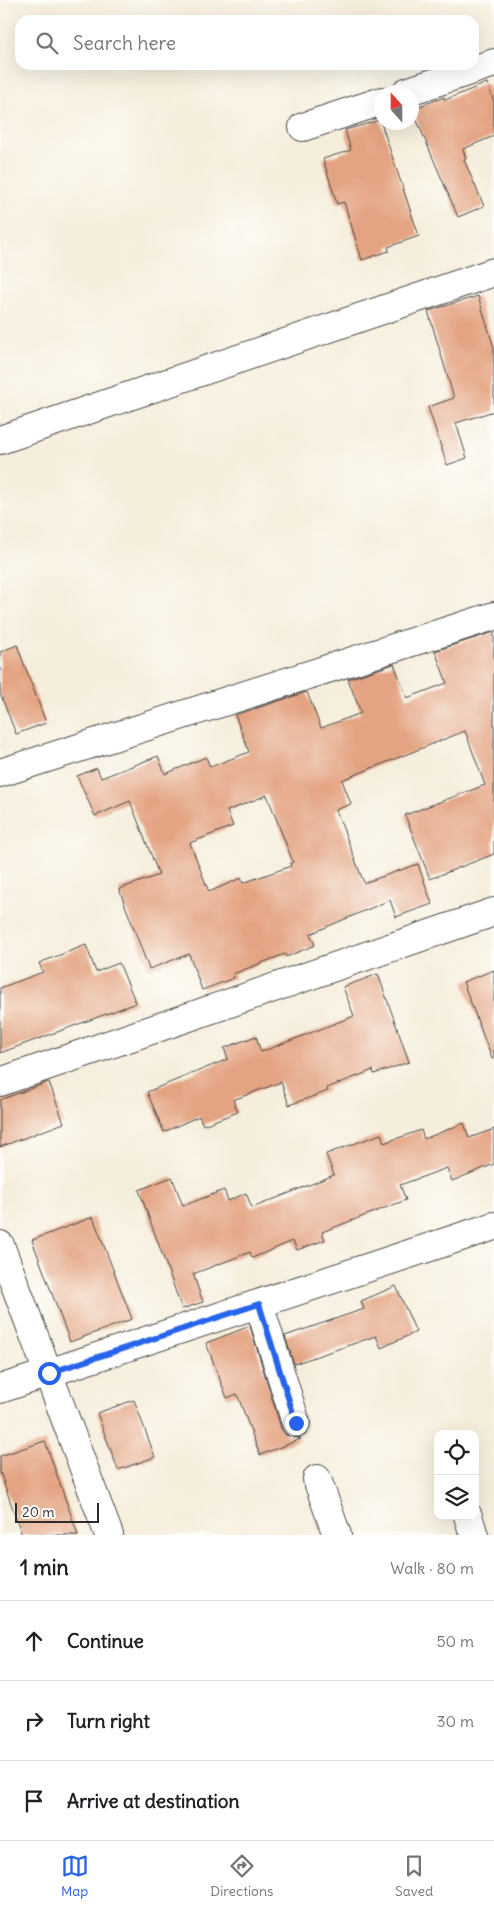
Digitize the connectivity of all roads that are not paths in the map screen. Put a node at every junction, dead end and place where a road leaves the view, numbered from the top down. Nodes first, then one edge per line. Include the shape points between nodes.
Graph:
1 (494, 63) edge
2 (479, 68) edge
3 (473, 70) edge
4 (419, 88) edge
5 (374, 104) edge
6 (303, 127) dead end
7 (494, 272) edge
8 (0, 440) edge
9 (494, 616) edge
10 (0, 773) edge
11 (494, 912) edge
12 (0, 1082) edge
13 (494, 1226) edge
14 (0, 1245) edge
15 (259, 1304) junction
16 (49, 1373) junction
17 (0, 1389) edge
18 (296, 1423) dead end
19 (317, 1479) dead end
20 (469, 1520) edge
21 (109, 1535) edge
22 (337, 1535) edge
23 (474, 1535) edge

1 - 2 street
3 - 4 street
5 - 6 street
7 - 8 street
9 - 10 street
11 - 12 street
13 - 15 street
14 - 16 street
15 - 16 street
15 - 18 street
16 - 17 street
16 - 21 street
19 - 22 street
20 - 23 street

